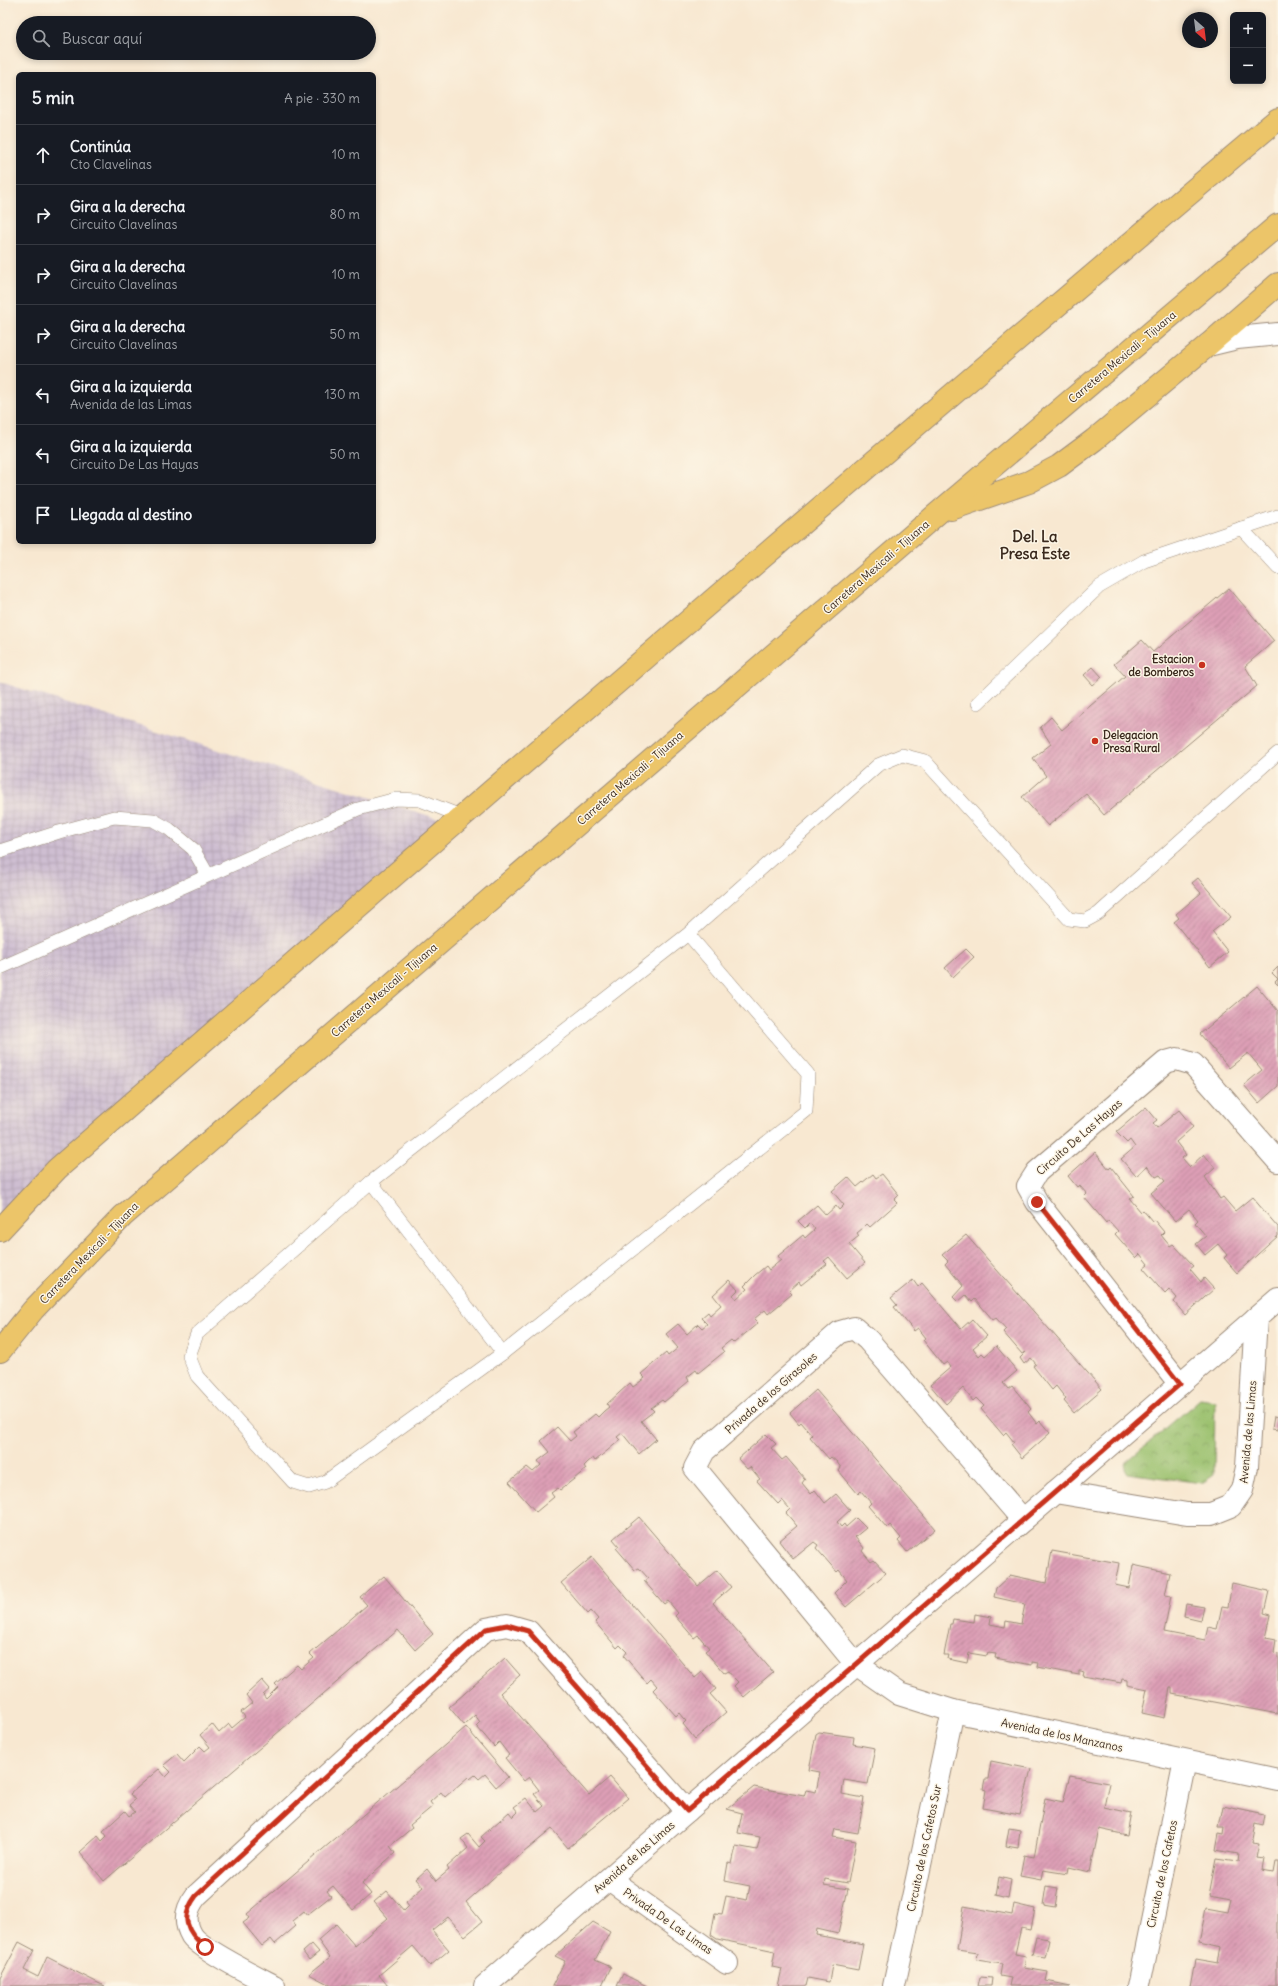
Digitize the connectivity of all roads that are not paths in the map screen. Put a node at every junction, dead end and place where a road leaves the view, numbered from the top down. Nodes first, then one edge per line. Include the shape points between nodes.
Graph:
1 (1278, 119) edge
2 (1278, 225) edge
3 (1278, 284) edge
4 (1278, 334) edge
5 (1208, 345) junction
6 (938, 513) junction
7 (1278, 516) edge
8 (1241, 528) junction
9 (1278, 568) edge
10 (978, 703) dead end
11 (1278, 753) edge
12 (461, 816) junction
13 (0, 851) edge
14 (208, 875) junction
15 (688, 934) junction
16 (0, 968) edge
17 (1278, 1161) edge
18 (371, 1182) junction
19 (0, 1230) edge
20 (1278, 1299) edge
21 (1256, 1318) junction
22 (0, 1350) edge
23 (503, 1353) junction
24 (1180, 1384) junction
25 (1054, 1492) junction
26 (1023, 1520) junction
27 (856, 1664) junction
28 (953, 1711) junction
29 (1185, 1761) junction
30 (1278, 1780) edge
31 (687, 1811) junction
32 (609, 1879) junction
33 (727, 1963) dead end
34 (274, 1986) edge
35 (485, 1986) edge
36 (894, 1986) edge
37 (1139, 1986) edge

1 - 12 main road via 1007,347
2 - 6 main road, Carretera Mexicali - Tijuana
3 - 5 main road
4 - 5 street via 1237,338
5 - 6 main road via 1059,466 1029,482
6 - 22 main road, Carretera Mexicali - Tijuana via 123,1216 33,1310
7 - 8 lane
8 - 9 lane
8 - 10 lane via 1144,561 1099,587
11 - 15 lane via 1098,914 1084,922 1069,919 925,761 902,755 878,765
12 - 14 lane via 420,800 396,799 358,809
12 - 19 main road via 57,1169
13 - 14 lane via 114,817 153,820 169,829 193,849
14 - 16 lane
15 - 18 lane
15 - 23 lane via 808,1074 806,1110
17 - 24 street, Circuito De Las Hayas via 1193,1064 1177,1059 1166,1062 1037,1172 1028,1186 1037,1202
18 - 23 lane
18 - 23 lane via 196,1334 190,1356 197,1376 293,1482 309,1487 325,1482
20 - 21 street, Avenida de las Limas
21 - 24 street, Avenida de las Limas
21 - 25 street, Avenida de las Limas via 1247,1467 1242,1490 1231,1506 1211,1514 1187,1514
24 - 25 street, Avenida de las Limas
25 - 26 street, Avenida de las Limas
26 - 27 street, Avenida de las Limas
26 - 27 street, Privada de los Girasoles via 868,1340 854,1328 840,1332 704,1451 695,1468
27 - 28 street, Avenida de los Manzanos via 899,1694
27 - 31 street, Avenida de las Limas
28 - 29 street, Avenida de los Manzanos
28 - 36 street, Circuito de los Cafetos Sur
29 - 30 street, Avenida de los Manzanos
29 - 37 street, Circuito de los Cafetos
31 - 32 street, Avenida de las Limas
31 - 34 street via 528,1631 507,1625 486,1629 196,1896 187,1908 187,1923 192,1937
32 - 33 street, Privada De Las Limas
32 - 35 street, Avenida de las Limas

